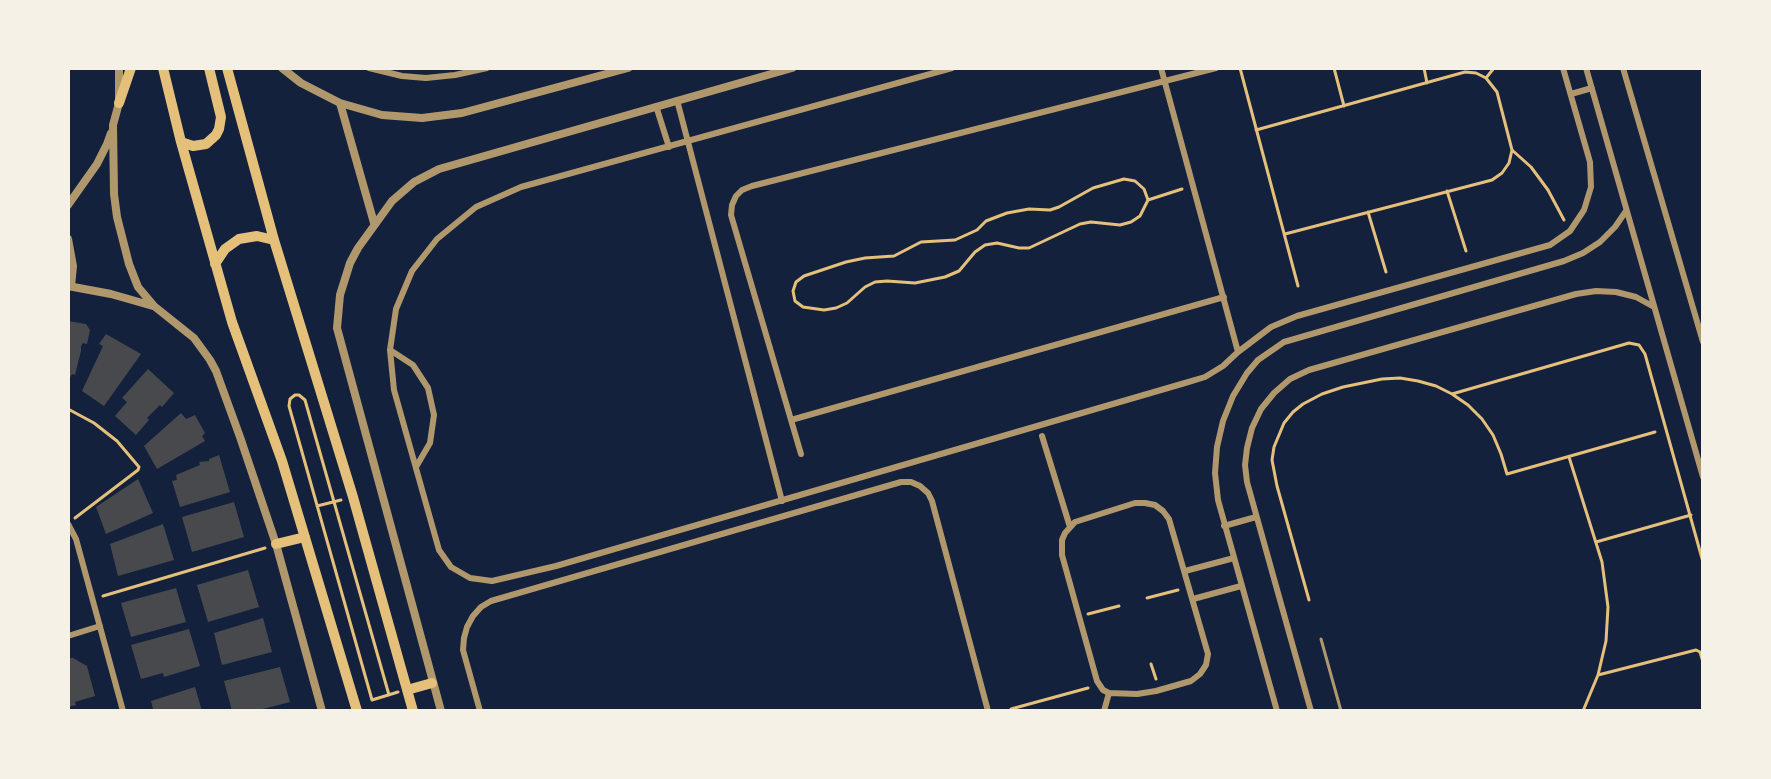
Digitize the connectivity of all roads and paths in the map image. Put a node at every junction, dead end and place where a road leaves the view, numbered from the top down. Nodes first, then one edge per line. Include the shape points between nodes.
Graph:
1 (119, 68) edge
2 (131, 68) edge
3 (163, 68) edge
4 (209, 68) edge
5 (227, 68) edge
6 (282, 68) edge
7 (369, 68) edge
8 (487, 68) edge
9 (628, 68) edge
10 (792, 68) edge
11 (952, 68) edge
12 (1161, 68) edge
13 (1216, 68) edge
14 (1240, 68) edge
15 (1334, 68) edge
16 (1424, 68) edge
17 (1494, 68) edge
18 (1586, 68) edge
19 (1623, 68) edge
20 (1566, 69) edge
21 (1486, 78) junction
22 (1164, 81) junction
23 (1427, 83) junction
24 (1592, 88) junction
25 (1571, 94) junction
26 (677, 100) junction
27 (119, 103) junction
28 (340, 103) junction
29 (656, 106) junction
30 (1344, 106) junction
31 (113, 125) junction
32 (1256, 130) junction
33 (181, 142) junction
34 (688, 142) junction
35 (669, 147) junction
36 (1512, 150) junction
37 (1193, 186) junction
38 (1447, 191) junction
39 (1148, 200) junction
40 (68, 205) edge
41 (1626, 211) junction
42 (1368, 212) junction
43 (374, 223) junction
44 (1570, 231) junction
45 (1285, 234) junction
46 (68, 239) edge
47 (274, 240) junction
48 (1466, 251) dead end
49 (215, 264) junction
50 (1386, 272) dead end
51 (70, 286) edge
52 (1298, 286) dead end
53 (1224, 297) junction
54 (154, 306) junction
55 (1654, 307) junction
56 (1703, 342) edge
57 (390, 350) junction
58 (1238, 352) junction
59 (1452, 394) junction
60 (68, 409) edge
61 (791, 420) junction
62 (1655, 432) dead end
63 (1042, 436) dead end
64 (801, 454) dead end
65 (1569, 457) junction
66 (416, 467) junction
67 (1703, 477) edge
68 (353, 497) junction
69 (782, 501) junction
70 (334, 502) junction
71 (317, 506) junction
72 (1691, 515) junction
73 (1256, 517) junction
74 (68, 524) edge
75 (1224, 526) junction
76 (1070, 527) junction
77 (305, 537) junction
78 (1596, 542) junction
79 (276, 544) junction
80 (1234, 558) junction
81 (1703, 562) edge
82 (1185, 571) junction
83 (1241, 586) junction
84 (1190, 587) junction
85 (1147, 598) dead end
86 (92, 599) junction
87 (1193, 599) junction
88 (1309, 600) dead end
89 (1119, 606) dead end
90 (1079, 616) junction
91 (100, 626) junction
92 (68, 636) edge
93 (1321, 639) dead end
94 (1703, 662) edge
95 (1151, 664) dead end
96 (1598, 675) junction
97 (432, 683) junction
98 (1098, 684) junction
99 (407, 690) junction
100 (1159, 690) junction
101 (1109, 693) junction
102 (389, 695) junction
103 (1011, 709) edge
104 (123, 711) edge
105 (322, 711) edge
106 (357, 711) edge
107 (413, 711) edge
108 (441, 711) edge
109 (480, 711) edge
110 (988, 711) edge
111 (1104, 711) edge
112 (1277, 711) edge
113 (1311, 711) edge
114 (1341, 711) edge
115 (1583, 711) edge

1 - 27 street
2 - 27 main road
3 - 33 main road
4 - 33 main road via 219,129 206,144
5 - 47 main road
6 - 28 street
7 - 8 street via 426,78
9 - 28 street via 442,117 382,115
10 - 26 street
11 - 34 street
12 - 22 street
13 - 22 street
14 - 32 path
15 - 30 path
16 - 23 path
17 - 21 path
18 - 24 street
19 - 56 street
20 - 25 street
21 - 23 path via 1465,72
21 - 36 path via 1497,92
22 - 37 street
22 - 61 street via 742,190 731,215
23 - 30 path
24 - 25 street
24 - 41 street
25 - 44 street via 1590,162 1591,187
26 - 29 street
26 - 34 street
27 - 31 street
28 - 43 street
29 - 35 street
29 - 43 street via 439,169 402,191
30 - 32 path
31 - 40 street via 97,164
31 - 54 street via 114,194 122,241 138,287
32 - 45 path
33 - 49 main road
34 - 35 street
34 - 69 street
35 - 57 street via 521,187 476,207 437,239 412,271 396,309
36 - 38 path via 1509,163 1492,180
36 - 44 path via 1548,190
37 - 39 path
37 - 53 street
38 - 42 path
38 - 48 path
39 - 39 path via 1135,181 1112,181 1050,210 1007,213 955,240 921,242 894,256 865,258 804,276 796,282 795,301 824,310 847,303 875,282 945,277 959,271 985,245 1029,248 1080,224 1131,222
41 - 55 street
41 - 75 street via 1600,242 1564,261 1300,336 1270,350 1247,373 1223,421 1215,473
42 - 45 path
42 - 50 path
43 - 97 street via 344,278 337,328
44 - 58 street via 1550,245 1297,316 1271,327
45 - 52 path
46 - 51 street
47 - 49 main road via 239,239
47 - 68 main road
49 - 77 main road
51 - 54 street
53 - 58 street
53 - 61 street
54 - 79 street via 194,338 216,371
55 - 67 street
55 - 73 street via 1616,292 1576,294 1290,379 1261,409 1249,438 1245,465
57 - 66 street via 394,390
57 - 66 street via 413,365 428,388 434,415 430,443
58 - 69 street via 1205,377
59 - 65 path via 1493,435 1507,474
59 - 72 path via 1629,343 1639,345
59 - 88 path via 1418,381 1382,379 1322,394 1284,423 1274,447 1273,473
60 - 74 path via 117,441 139,467
61 - 64 street
62 - 65 path
63 - 76 street
65 - 78 path
66 - 69 street via 444,559 460,574 481,581 556,566
68 - 70 path
68 - 99 main road
70 - 71 path
70 - 71 path via 305,400 295,395 289,406
70 - 102 path
71 - 102 path via 372,700
72 - 78 path
72 - 81 path
73 - 75 street
73 - 113 street
74 - 86 street
75 - 80 street
76 - 82 street via 1135,503 1155,505 1169,519
76 - 90 street via 1062,540 1062,555
77 - 79 main road
77 - 106 main road
78 - 96 path via 1608,607
79 - 86 path
79 - 105 street
80 - 82 street
80 - 83 street
82 - 84 street
83 - 87 street
83 - 112 street
84 - 85 path
84 - 87 street
86 - 91 street
87 - 100 street via 1206,643 1206,665 1191,681
89 - 90 path
90 - 98 street
91 - 92 street
91 - 104 street
93 - 114 lane
94 - 96 path via 1696,650
95 - 100 path
96 - 115 path
97 - 99 main road
97 - 108 street
98 - 101 street
98 - 103 path
99 - 102 path
99 - 107 main road
100 - 101 street
101 - 111 street
109 - 110 street via 464,638 473,616 491,601 911,482 932,501

